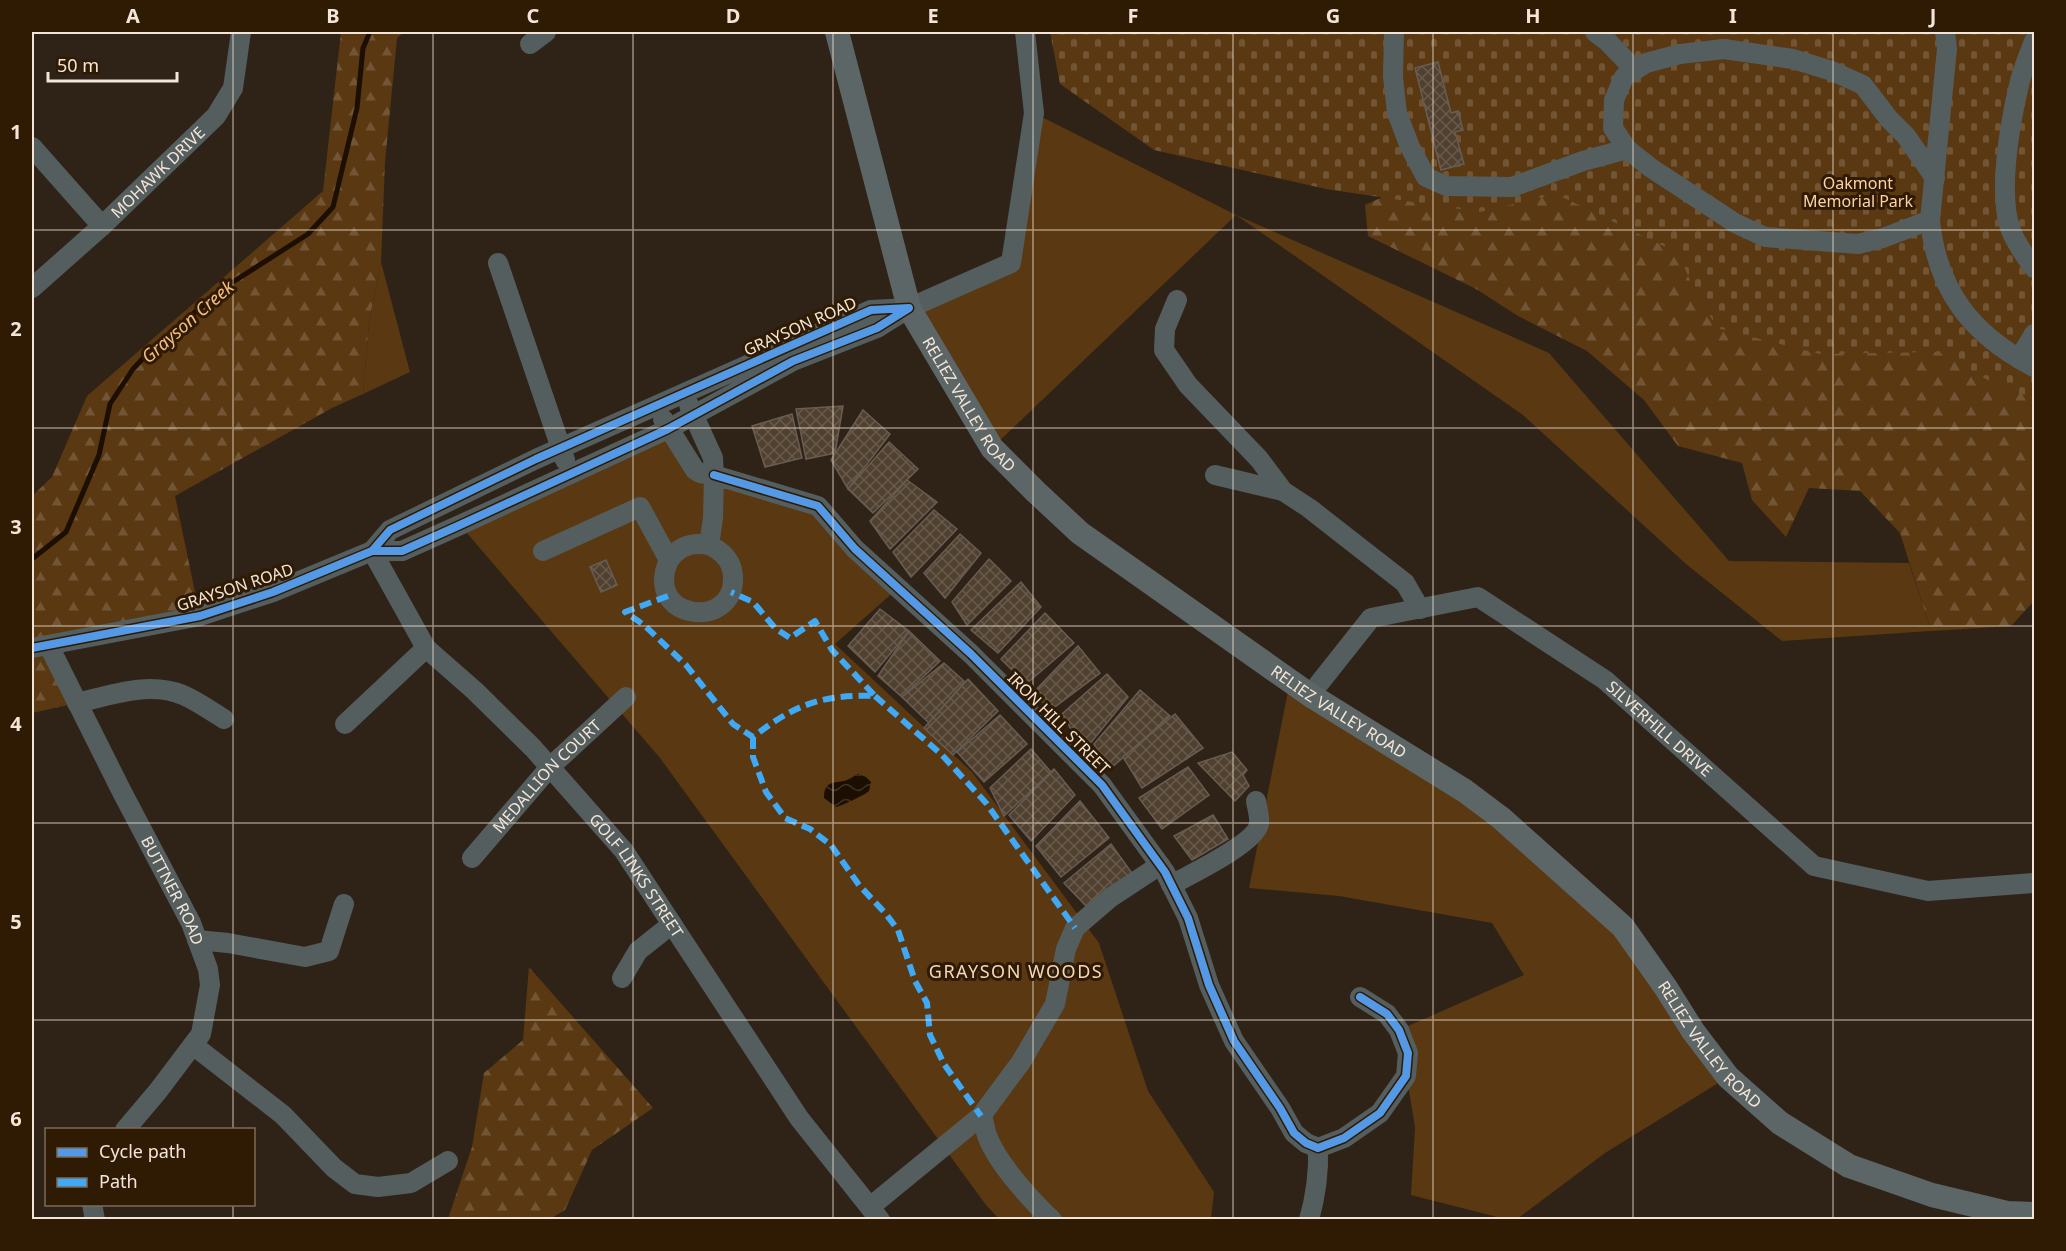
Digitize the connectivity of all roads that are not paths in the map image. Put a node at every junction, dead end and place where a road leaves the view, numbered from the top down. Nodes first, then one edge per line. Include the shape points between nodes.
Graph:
1 (241, 32) edge
2 (546, 32) edge
3 (837, 32) edge
4 (1025, 32) edge
5 (1394, 32) edge
6 (1595, 32) edge
7 (1945, 32) edge
8 (2034, 41) edge
9 (530, 44) dead end
10 (1635, 70) junction
11 (32, 147) edge
12 (1627, 149) junction
13 (1935, 178) junction
14 (1930, 220) junction
15 (102, 226) junction
16 (498, 263) dead end
17 (2034, 268) edge
18 (32, 288) edge
19 (1177, 300) dead end
20 (909, 308) junction
21 (2034, 334) edge
22 (2027, 363) edge
23 (683, 392) junction
24 (655, 406) junction
25 (694, 415) junction
26 (668, 429) junction
27 (560, 449) junction
28 (570, 474) junction
29 (714, 475) junction
30 (1215, 475) dead end
31 (1283, 491) junction
32 (709, 545) junction
33 (372, 551) junction
34 (543, 551) dead end
35 (669, 560) junction
36 (1420, 609) junction
37 (40, 647) edge
38 (426, 648) junction
39 (1310, 695) junction
40 (626, 697) dead end
41 (77, 703) junction
42 (224, 719) dead end
43 (345, 724) dead end
44 (550, 767) junction
45 (1256, 801) dead end
46 (472, 858) dead end
47 (1160, 865) junction
48 (2034, 883) edge
49 (1171, 885) junction
50 (344, 904) dead end
51 (672, 924) junction
52 (197, 940) junction
53 (622, 978) dead end
54 (1360, 997) dead end
55 (193, 1045) junction
56 (982, 1115) junction
57 (127, 1128) edge
58 (1318, 1148) junction
59 (448, 1161) dead end
60 (875, 1213) edge
61 (2034, 1214) edge
62 (2006, 1216) edge
63 (1052, 1220) edge
64 (1309, 1220) edge

1 - 15 street, MOHAWK DRIVE via 233,88 216,116
2 - 9 street
3 - 20 main road, RELIEZ VALLEY ROAD
4 - 20 street via 1034,113 1011,263
5 - 12 street via 1397,113 1426,177 1446,186 1512,187
6 - 10 street
7 - 13 street via 1947,50
8 - 17 street via 2019,84 2006,161 2005,201 2011,229
10 - 12 street via 1624,77 1614,100 1613,128
10 - 13 street via 1680,54 1724,49 1793,59 1832,71 1863,86 1906,136
11 - 15 street
12 - 14 street via 1735,223 1765,237 1858,244
13 - 14 street
14 - 22 street via 1933,247 1944,281 1975,327
15 - 18 street, MOHAWK DRIVE
16 - 27 street
19 - 31 street via 1165,329 1164,350 1188,385
20 - 23 street, GRAYSON ROAD via 871,310
20 - 25 street, GRAYSON ROAD via 877,328 793,361
20 - 39 main road, RELIEZ VALLEY ROAD via 992,448 1036,492 1080,533
21 - 22 street
23 - 24 street, GRAYSON ROAD
23 - 25 street
24 - 26 street, IRON HILL STREET
24 - 27 street, GRAYSON ROAD
25 - 26 street, GRAYSON ROAD
25 - 29 street via 713,458
26 - 28 street, GRAYSON ROAD
26 - 29 street, IRON HILL STREET via 694,470
27 - 28 street
27 - 33 street, GRAYSON ROAD via 390,530
28 - 33 street, GRAYSON ROAD via 402,551
29 - 32 street
29 - 47 street, IRON HILL STREET via 818,507 855,549 971,654 1102,785
30 - 31 street
31 - 36 street via 1405,583
32 - 35 street via 685,546
32 - 35 street via 730,562 733,572 726,600 710,611 689,612 674,603 664,586
33 - 37 street, GRAYSON ROAD via 273,592 200,616
33 - 38 street, GOLF LINKS STREET
34 - 35 street via 640,507
36 - 39 street, SILVERHILL DRIVE via 1371,618
36 - 48 street, SILVERHILL DRIVE via 1478,597 1605,680 1814,866 1928,891
37 - 41 street, BUTTNER ROAD
38 - 43 street
38 - 44 street, GOLF LINKS STREET
39 - 62 main road, RELIEZ VALLEY ROAD via 1466,791 1623,927 1728,1077 1780,1123 1849,1166
40 - 44 street, MEDALLION COURT
41 - 42 street via 153,688 183,695
41 - 52 street, BUTTNER ROAD
44 - 46 street, MEDALLION COURT
44 - 51 street, GOLF LINKS STREET via 624,851
45 - 49 street via 1259,825 1255,834
47 - 49 street, IRON HILL STREET
47 - 56 street via 1110,898 1075,928 1066,949 1054,1004 1021,1062
49 - 58 street, IRON HILL STREET via 1188,918 1209,985 1234,1041 1294,1133
50 - 52 street via 329,951 305,957
51 - 53 street via 638,951
51 - 60 street, GOLF LINKS STREET via 800,1118
52 - 55 street, BUTTNER ROAD via 210,985 201,1034
54 - 58 street via 1387,1014 1399,1030 1408,1053 1406,1076 1380,1113 1344,1138
55 - 57 street, BUTTNER ROAD
55 - 59 street via 283,1115 355,1184 378,1188 411,1183
56 - 60 street
56 - 63 street via 988,1138 1003,1162
58 - 64 street via 1317,1192
61 - 62 main road, RELIEZ VALLEY ROAD

